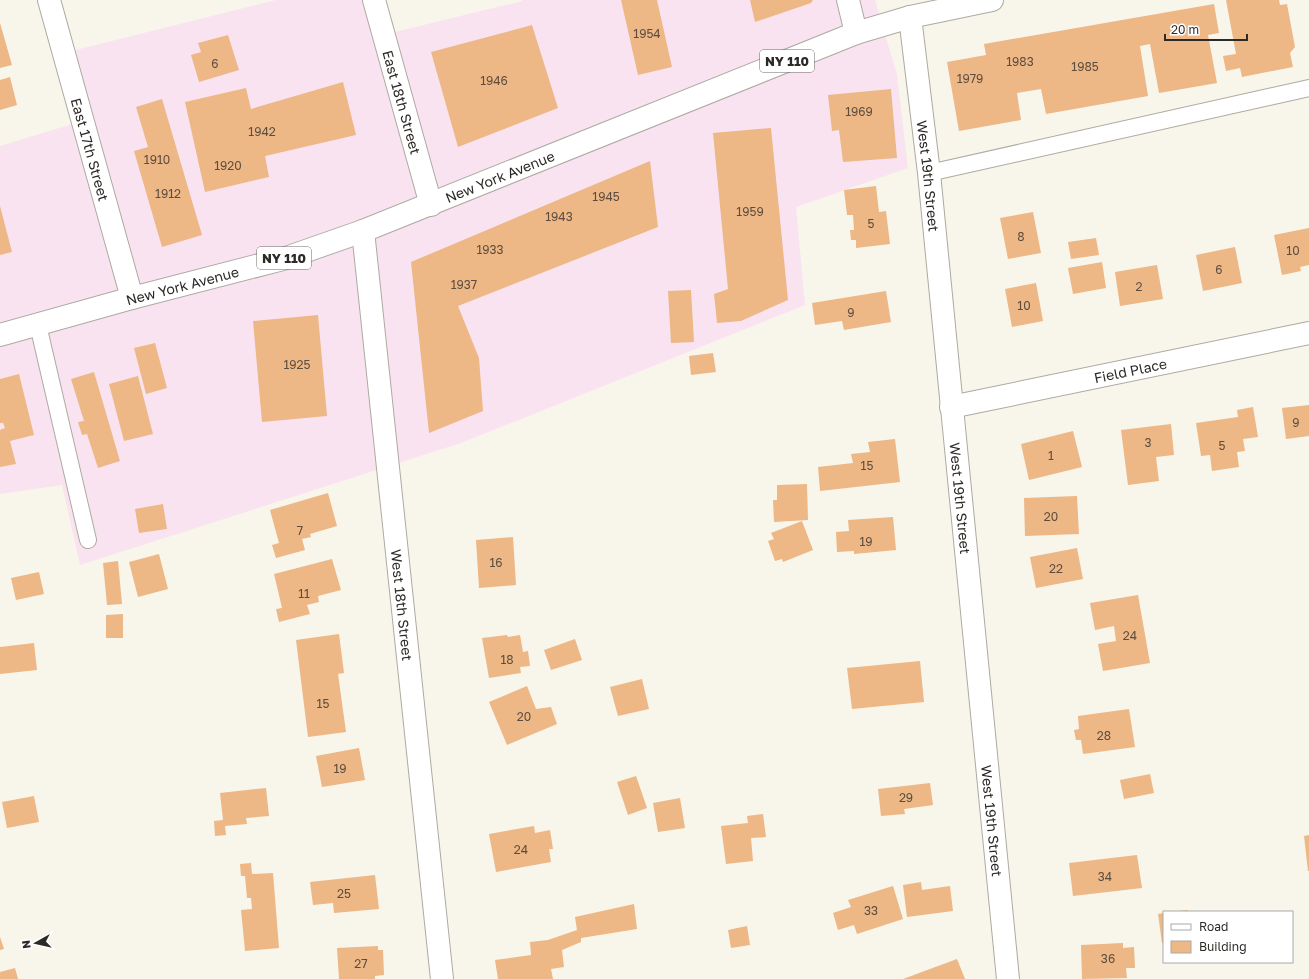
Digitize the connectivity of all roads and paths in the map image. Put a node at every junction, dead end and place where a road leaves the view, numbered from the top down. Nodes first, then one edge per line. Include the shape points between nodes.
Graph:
1 (49, 0) edge
2 (374, 0) edge
3 (848, 0) edge
4 (992, 0) edge
5 (910, 17) junction
6 (856, 33) junction
7 (1309, 88) edge
8 (929, 174) junction
9 (431, 204) junction
10 (363, 231) junction
11 (132, 298) junction
12 (38, 325) junction
13 (1309, 333) edge
14 (0, 335) edge
15 (951, 407) junction
16 (88, 540) dead end
17 (442, 979) edge
18 (1008, 979) edge

1 - 11 street, East 17th Street
2 - 9 street, East 18th Street
3 - 6 street
4 - 5 street, New York Avenue / NY 110
5 - 6 street, New York Avenue / NY 110
5 - 8 street, West 19th Street
6 - 9 street, New York Avenue / NY 110
7 - 8 lane
8 - 15 street, West 19th Street
9 - 10 street, New York Avenue / NY 110
10 - 11 street, New York Avenue / NY 110 via 283,259
10 - 17 street, West 18th Street
11 - 12 street, New York Avenue / NY 110
12 - 14 street, New York Avenue / NY 110
12 - 16 lane
13 - 15 street, Field Place
15 - 18 street, West 19th Street

